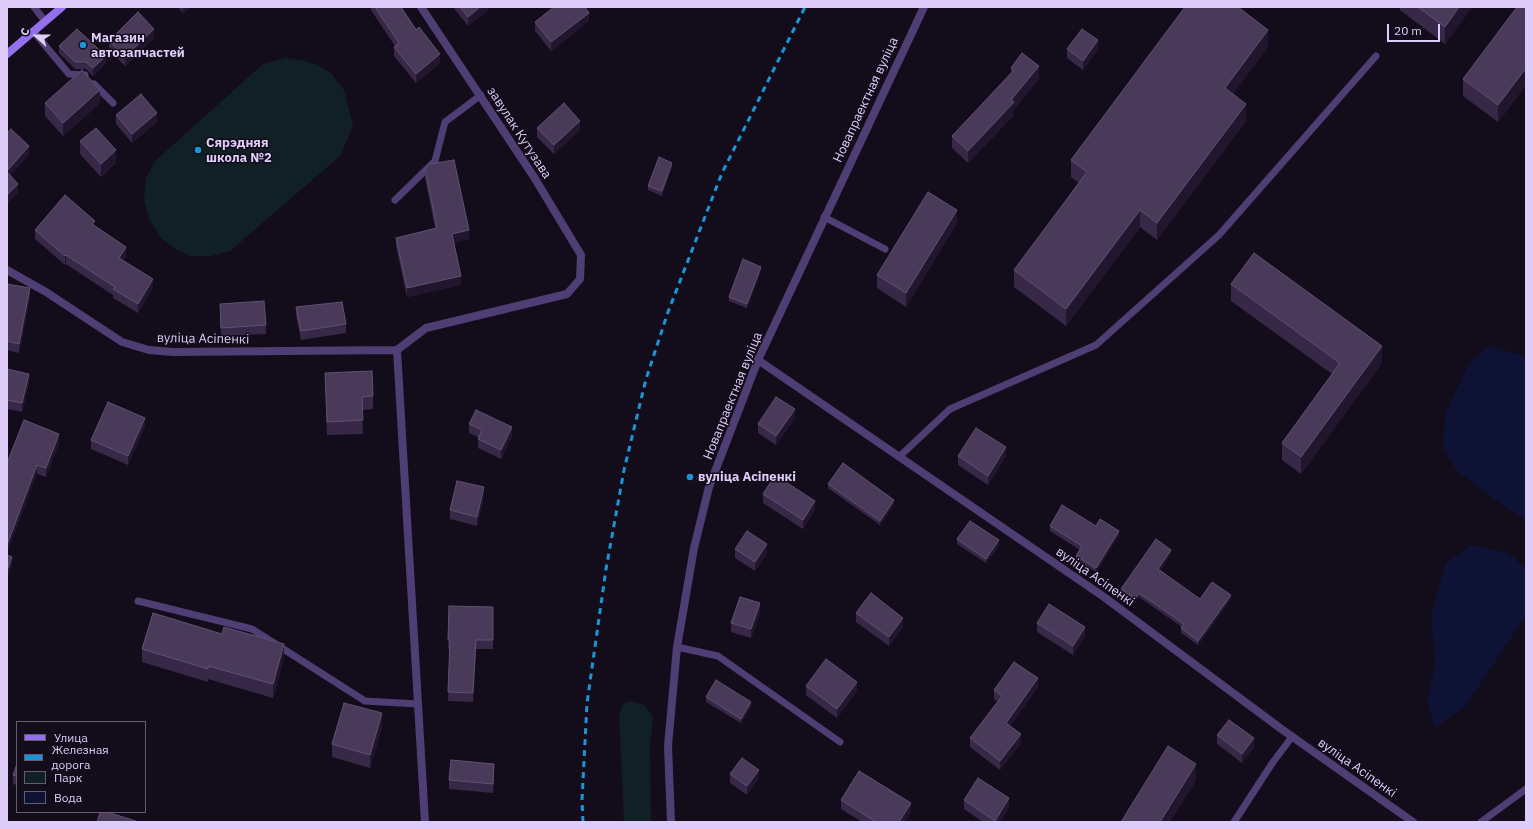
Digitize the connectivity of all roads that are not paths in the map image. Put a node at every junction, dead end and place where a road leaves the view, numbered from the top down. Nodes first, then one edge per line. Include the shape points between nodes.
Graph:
1 (34, 7) edge
2 (62, 7) edge
3 (421, 7) edge
4 (924, 7) edge
5 (45, 21) junction
6 (33, 31) junction
7 (7, 54) edge
8 (1376, 56) dead end
9 (481, 95) junction
10 (113, 103) dead end
11 (395, 200) dead end
12 (824, 217) junction
13 (885, 249) dead end
14 (7, 270) edge
15 (398, 350) junction
16 (758, 360) junction
17 (900, 456) junction
18 (138, 601) dead end
19 (677, 647) junction
20 (418, 704) junction
21 (1292, 737) junction
22 (840, 742) dead end
23 (1526, 789) edge
24 (425, 822) edge
25 (671, 822) edge
26 (1234, 822) edge
27 (1413, 822) edge
28 (1481, 822) edge

1 - 5 lane
2 - 5 main road
3 - 9 street, завулак Кутузава
4 - 12 street, Новапраектная вуліца
5 - 6 main road
6 - 7 main road
6 - 10 lane via 69,74 84,74
8 - 17 lane via 1219,235 1096,345 950,409
9 - 11 lane via 445,122 435,161
9 - 15 street, завулак Кутузава via 581,255 580,279 567,294 426,328
12 - 13 lane
12 - 16 street, Новапраектная вуліца
14 - 15 street, вуліца Асіпенкі via 46,292 122,342 149,350
15 - 20 street
16 - 17 street, вуліца Асіпенкі
16 - 19 street, Новапраектная вуліца via 709,488 694,548
17 - 21 street, вуліца Асіпенкі via 1104,597
18 - 20 lane via 252,629 365,701
19 - 22 lane via 718,656
19 - 25 street, Новапраектная вуліца via 668,746
20 - 24 street
21 - 26 lane
21 - 27 street, вуліца Асіпенкі
23 - 28 lane

